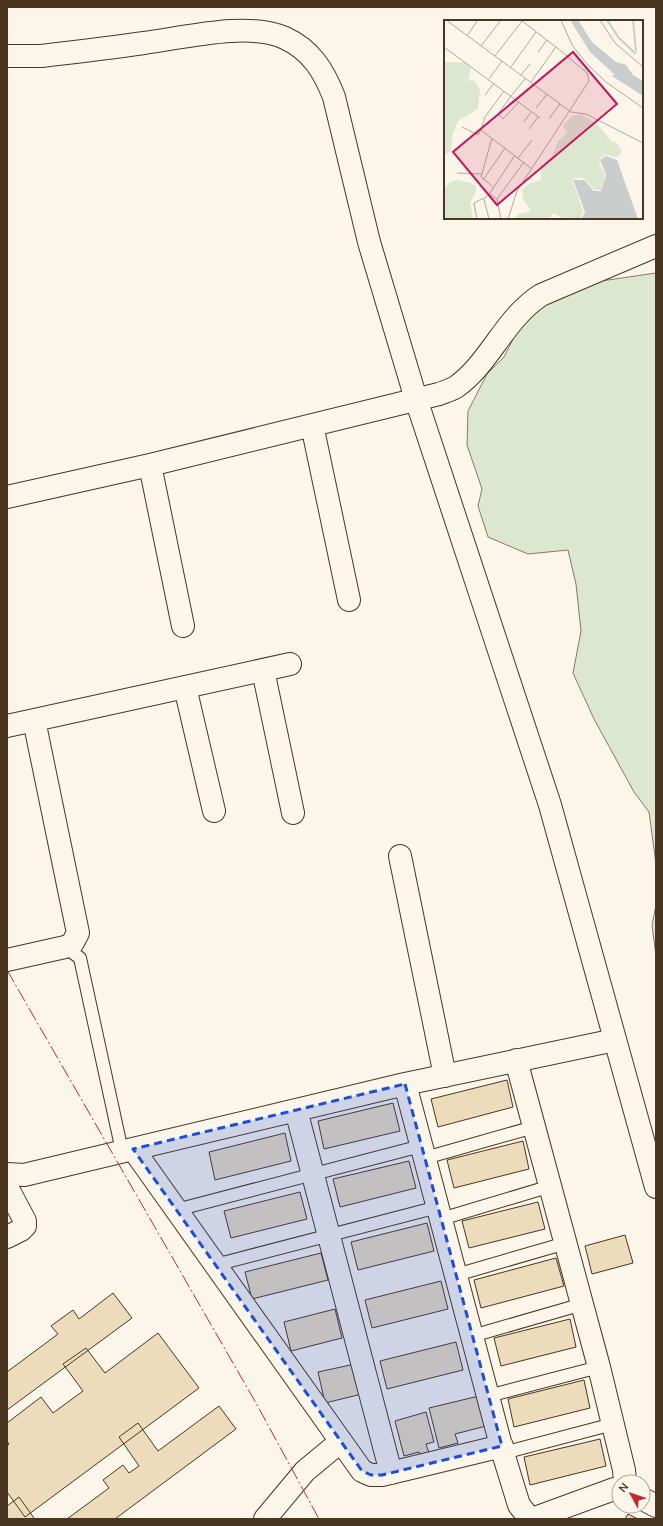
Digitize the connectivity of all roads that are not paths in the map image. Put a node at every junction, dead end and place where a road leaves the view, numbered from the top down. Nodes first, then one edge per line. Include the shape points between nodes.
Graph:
1 (7, 56) edge
2 (656, 246) edge
3 (416, 399) junction
4 (312, 425) junction
5 (150, 465) junction
6 (7, 498) edge
7 (349, 600) dead end
8 (183, 626) dead end
9 (290, 664) dead end
10 (263, 670) junction
11 (185, 687) junction
12 (34, 720) junction
13 (7, 726) edge
14 (214, 811) dead end
15 (294, 813) dead end
16 (400, 856) dead end
17 (65, 947) junction
18 (7, 960) edge
19 (615, 1040) junction
20 (516, 1060) junction
21 (445, 1076) junction
22 (405, 1084) junction
23 (296, 1110) junction
24 (534, 1127) junction
25 (128, 1150) junction
26 (423, 1152) junction
27 (7, 1174) edge
28 (313, 1174) junction
29 (551, 1186) junction
30 (7, 1187) edge
31 (656, 1187) edge
32 (176, 1210) junction
33 (439, 1213) junction
34 (328, 1235) junction
35 (7, 1237) edge
36 (566, 1243) junction
37 (216, 1265) junction
38 (456, 1276) junction
39 (582, 1304) junction
40 (472, 1336) junction
41 (599, 1367) junction
42 (488, 1396) junction
43 (613, 1424) junction
44 (340, 1442) junction
45 (502, 1450) junction
46 (391, 1473) junction
47 (624, 1474) edge
48 (611, 1490) edge
49 (265, 1519) edge
50 (531, 1519) edge

1 - 3 street via 41,56 247,30 262,31 284,38 304,49 313,57 328,81 334,97 369,242
2 - 3 street via 541,294 516,314 471,374 455,388
3 - 4 street
3 - 19 street via 550,805
4 - 5 street
4 - 7 street
5 - 6 street
5 - 8 street
9 - 10 street
10 - 11 street
10 - 15 street
11 - 12 street
11 - 14 street
12 - 13 street
12 - 17 street via 78,926 76,939
16 - 21 street
17 - 18 street
17 - 25 lane via 80,958
19 - 20 street
19 - 31 street
20 - 21 street
20 - 24 street
21 - 22 street
22 - 23 street
22 - 26 street
23 - 25 street
23 - 28 street
24 - 26 lane
24 - 29 street
25 - 27 street via 24,1175
25 - 32 street
26 - 28 lane
26 - 33 street
28 - 32 lane
28 - 34 street
29 - 33 lane
29 - 36 street
30 - 35 street via 25,1221 25,1226
32 - 37 street
33 - 34 lane
33 - 38 street
34 - 37 lane
34 - 46 street
36 - 38 lane
36 - 39 street
37 - 44 street
38 - 40 street
39 - 40 lane
39 - 41 street
40 - 42 street
41 - 42 lane
41 - 43 street
42 - 45 street
43 - 45 lane
43 - 47 street
44 - 46 street via 362,1471 370,1475
44 - 49 street via 305,1471
45 - 46 street
45 - 50 street via 519,1505
48 - 50 street

